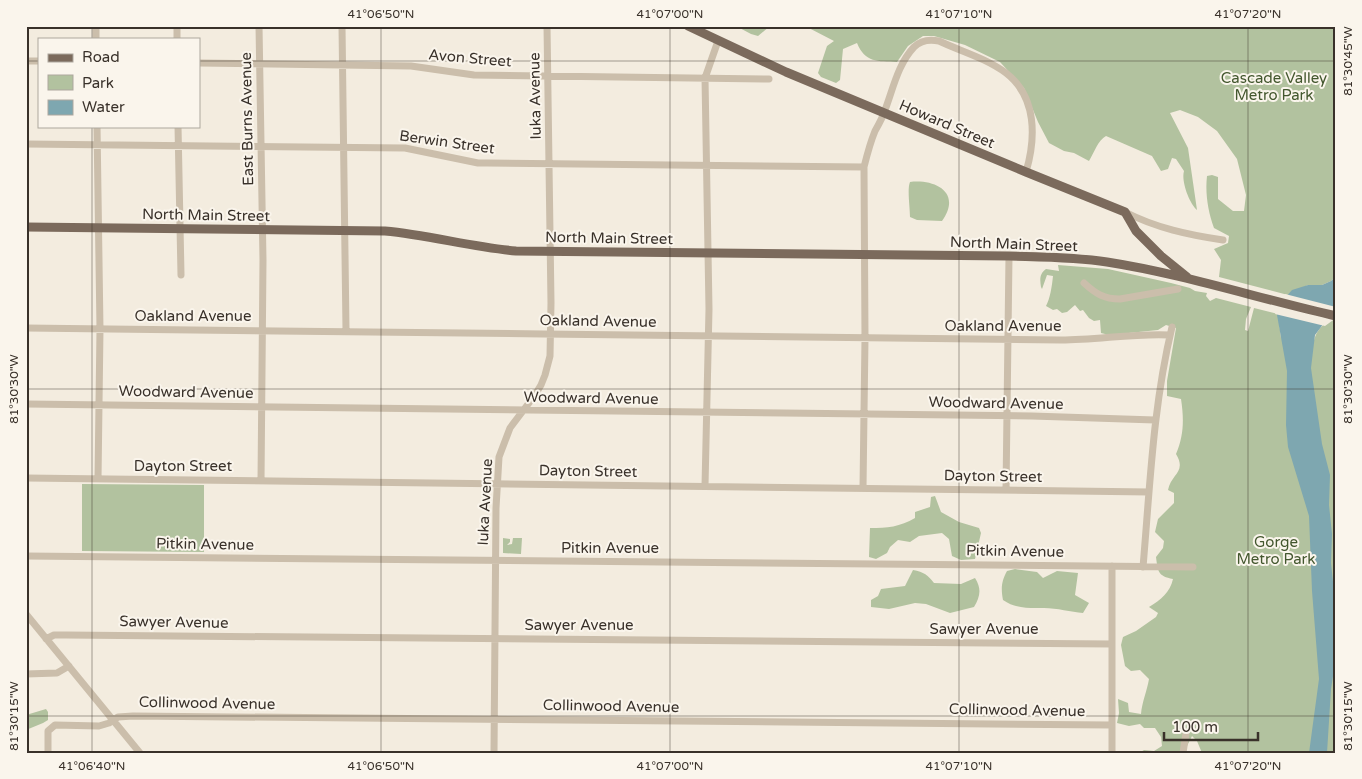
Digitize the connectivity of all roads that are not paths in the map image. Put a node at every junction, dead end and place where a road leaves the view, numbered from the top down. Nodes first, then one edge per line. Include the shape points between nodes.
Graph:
1 (259, 26) edge
2 (342, 26) edge
3 (547, 26) edge
4 (688, 26) edge
5 (718, 41) junction
6 (200, 63) edge
7 (260, 64) junction
8 (343, 65) junction
9 (548, 76) junction
10 (705, 78) junction
11 (769, 79) dead end
12 (884, 112) junction
13 (97, 128) edge
14 (178, 128) edge
15 (26, 144) edge
16 (97, 144) junction
17 (179, 146) junction
18 (262, 146) junction
19 (344, 147) junction
20 (550, 164) junction
21 (706, 166) junction
22 (864, 167) junction
23 (1026, 172) junction
24 (1125, 212) junction
25 (26, 227) edge
26 (98, 227) junction
27 (181, 228) junction
28 (262, 229) junction
29 (345, 230) junction
30 (1223, 240) dead end
31 (551, 251) junction
32 (708, 253) junction
33 (865, 254) junction
34 (1008, 256) junction
35 (180, 275) dead end
36 (1191, 280) junction
37 (1084, 283) dead end
38 (1178, 289) dead end
39 (1336, 316) edge
40 (1172, 327) dead end
41 (26, 328) edge
42 (100, 329) junction
43 (262, 330) junction
44 (346, 330) junction
45 (551, 334) junction
46 (1170, 335) junction
47 (708, 336) junction
48 (865, 338) junction
49 (1008, 340) junction
50 (26, 404) edge
51 (98, 404) junction
52 (261, 407) junction
53 (523, 411) junction
54 (708, 413) junction
55 (865, 415) junction
56 (1007, 416) junction
57 (1155, 420) junction
58 (26, 478) edge
59 (98, 479) junction
60 (261, 481) junction
61 (497, 484) junction
62 (705, 486) junction
63 (863, 488) junction
64 (1006, 490) junction
65 (1149, 492) junction
66 (26, 556) edge
67 (496, 560) junction
68 (1112, 566) junction
69 (1143, 566) junction
70 (1194, 567) dead end
71 (26, 614) edge
72 (495, 638) junction
73 (46, 639) junction
74 (1112, 644) junction
75 (69, 666) junction
76 (26, 674) edge
77 (495, 719) junction
78 (113, 720) junction
79 (1111, 725) junction
80 (1186, 733) dead end
81 (48, 753) edge
82 (140, 753) edge
83 (494, 753) edge
84 (1112, 753) edge
85 (1183, 753) edge

1 - 7 street, East Burns Avenue
2 - 8 street
3 - 9 street, Iuka Avenue
4 - 5 main road, Howard Street
5 - 10 street
5 - 12 main road, Howard Street
6 - 7 street, Avon Street
7 - 8 street, Avon Street
7 - 18 street, East Burns Avenue
8 - 9 street, Avon Street via 411,66 474,75
8 - 19 street
9 - 10 street, Avon Street
9 - 20 street, Iuka Avenue
10 - 11 street, Avon Street
10 - 21 street
12 - 22 street
12 - 23 main road, Howard Street
12 - 23 street via 896,78 919,43 931,40 964,52 1006,73 1026,99 1031,114 1033,143
13 - 16 street
14 - 17 street
15 - 16 street, Berwin Street
16 - 17 street, Berwin Street
16 - 26 street
17 - 18 street, Berwin Street
17 - 27 street
18 - 19 street, Berwin Street
18 - 28 street, East Burns Avenue
19 - 20 street, Berwin Street via 415,149 478,163
19 - 29 street
20 - 21 street, Berwin Street
20 - 31 street, Iuka Avenue
21 - 22 street, Berwin Street
21 - 32 street
22 - 33 street
23 - 24 main road, Howard Street
24 - 30 street, Howard Street via 1156,226
24 - 36 main road via 1136,231 1154,250
25 - 26 main road, North Main Street
26 - 27 main road, North Main Street
26 - 42 street
27 - 28 main road, North Main Street
27 - 35 street
28 - 29 main road, North Main Street
28 - 43 street, East Burns Avenue
29 - 31 main road, North Main Street via 399,232 501,249
29 - 44 street
31 - 32 main road, North Main Street
31 - 45 street, Iuka Avenue
32 - 33 main road, North Main Street
32 - 47 street
33 - 34 main road, North Main Street
33 - 48 street
34 - 36 main road, North Main Street via 1106,262
34 - 49 street
36 - 39 main road, North Main Street
37 - 38 street via 1101,296 1111,299
40 - 46 street
41 - 42 street, Oakland Avenue
42 - 43 street, Oakland Avenue
42 - 51 street
43 - 44 street, Oakland Avenue
43 - 52 street, East Burns Avenue
44 - 45 street, Oakland Avenue
45 - 47 street, Oakland Avenue
45 - 53 street, Iuka Avenue via 545,375
46 - 49 street, Oakland Avenue
46 - 57 street
47 - 48 street, Oakland Avenue
47 - 54 street
48 - 49 street, Oakland Avenue
48 - 55 street
49 - 56 street
50 - 51 street, Woodward Avenue
51 - 52 street, Woodward Avenue
51 - 59 street
52 - 53 street, Woodward Avenue
52 - 60 street, East Burns Avenue
53 - 54 street, Woodward Avenue
53 - 61 street, Iuka Avenue via 510,428 499,457
54 - 55 street, Woodward Avenue
54 - 62 street
55 - 56 street, Woodward Avenue
55 - 63 street
56 - 57 street, Woodward Avenue
56 - 64 street
57 - 65 street
58 - 59 street, Dayton Street
59 - 60 street, Dayton Street
60 - 61 street, Dayton Street
61 - 62 street, Dayton Street
61 - 67 street, Iuka Avenue
62 - 63 street, Dayton Street
63 - 64 street, Dayton Street
64 - 65 street, Dayton Street
65 - 69 street
66 - 67 street, Pitkin Avenue
67 - 68 street, Pitkin Avenue
67 - 72 street, Iuka Avenue
68 - 69 street, Pitkin Avenue
68 - 74 street
69 - 70 street, Pitkin Avenue
71 - 73 street
72 - 73 street, Sawyer Avenue via 66,634
72 - 74 street, Sawyer Avenue
72 - 77 street, Iuka Avenue
73 - 75 street
74 - 79 street
75 - 76 street via 58,673
75 - 78 street
77 - 78 street, Collinwood Avenue via 122,716
77 - 79 street, Collinwood Avenue
77 - 83 street, Iuka Avenue
78 - 81 street, Collinwood Avenue via 99,726 56,725 48,731
78 - 82 street
79 - 84 street
80 - 85 street

